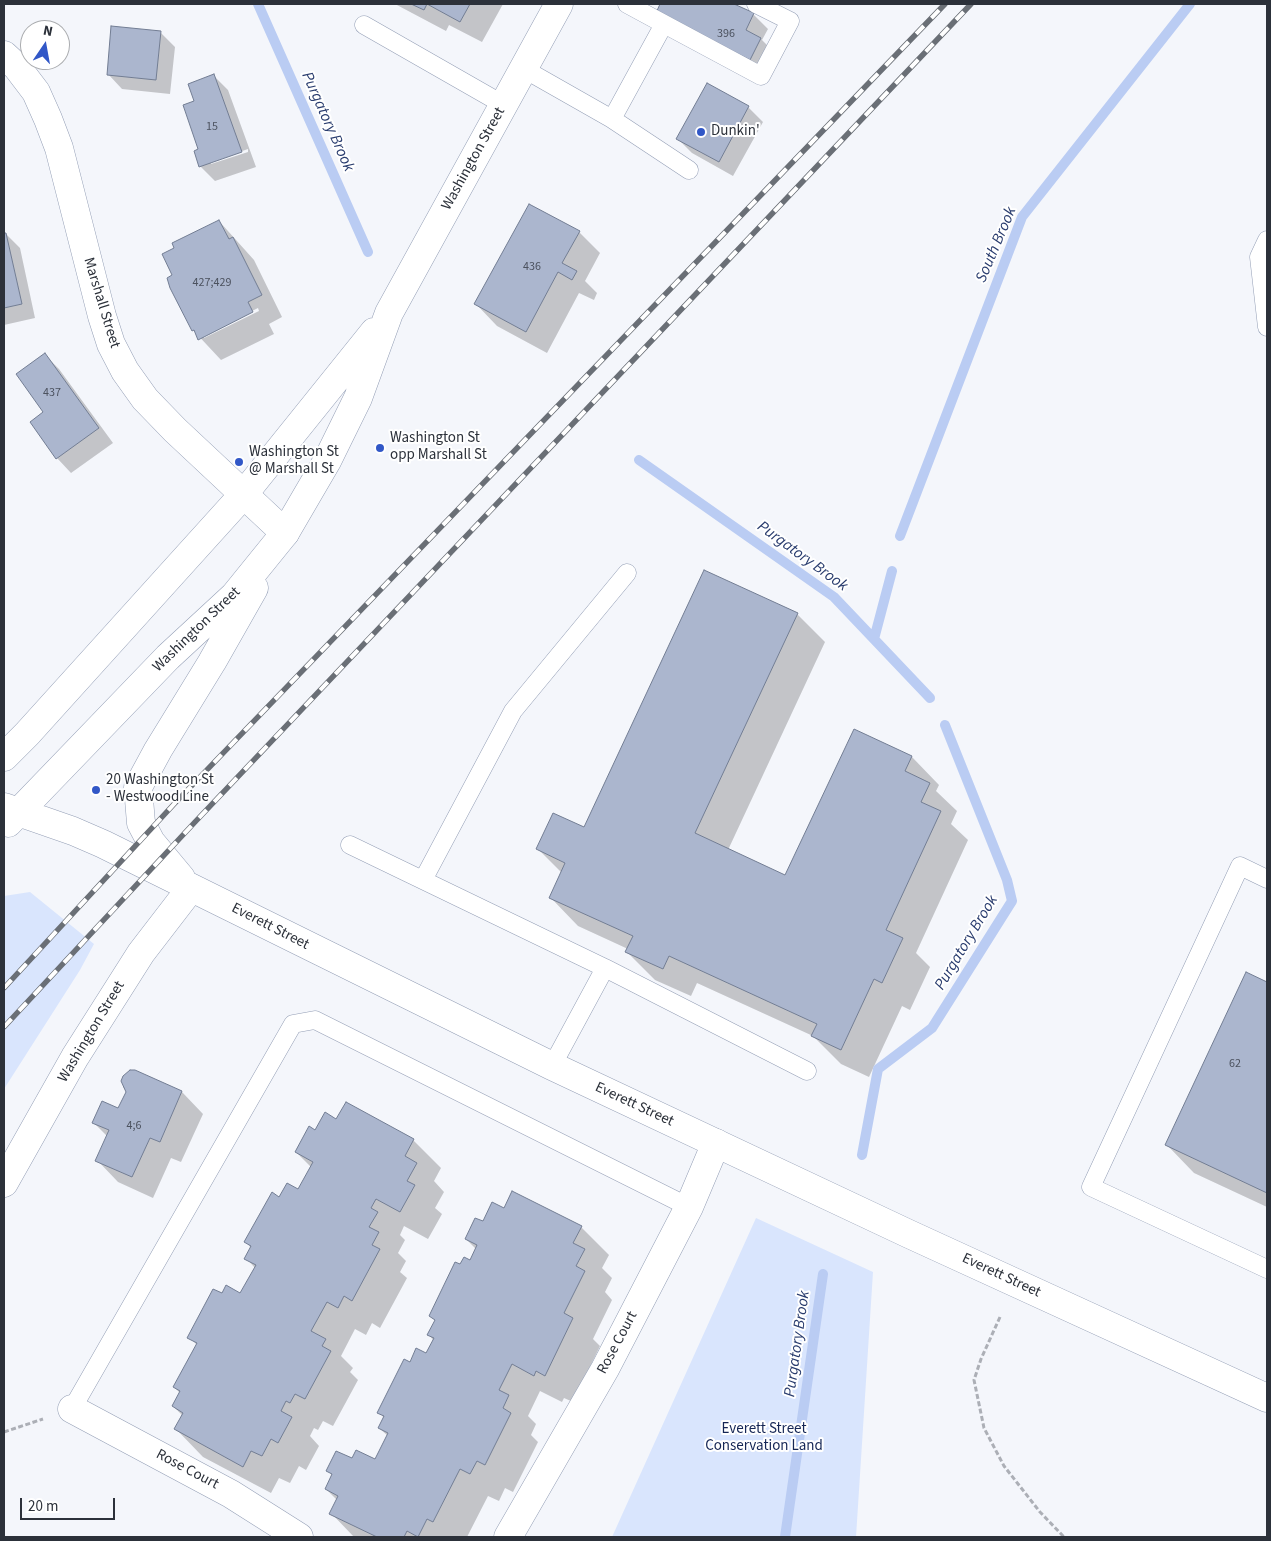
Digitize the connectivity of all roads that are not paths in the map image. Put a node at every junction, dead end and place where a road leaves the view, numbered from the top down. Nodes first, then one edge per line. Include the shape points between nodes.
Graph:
1 (559, 4) edge
2 (628, 4) edge
3 (756, 4) edge
4 (664, 24) junction
5 (364, 25) dead end
6 (4, 55) edge
7 (524, 69) junction
8 (504, 105) junction
9 (612, 119) junction
10 (689, 170) dead end
11 (1267, 240) edge
12 (389, 314) junction
13 (1267, 327) edge
14 (244, 495) junction
15 (286, 533) junction
16 (627, 573) dead end
17 (4, 757) edge
18 (9, 815) edge
19 (350, 845) dead end
20 (1267, 879) edge
21 (423, 880) junction
22 (191, 888) junction
23 (605, 968) junction
24 (552, 1066) junction
25 (807, 1071) dead end
26 (716, 1143) junction
27 (4, 1183) edge
28 (690, 1207) junction
29 (1267, 1269) edge
30 (1267, 1398) edge
31 (72, 1409) joint
32 (299, 1537) edge
33 (508, 1537) edge

1 - 7 main road, Washington Street
2 - 4 lane
3 - 4 lane via 790,21 761,76
4 - 9 lane
5 - 8 lane
6 - 14 main road, Marshall Street via 36,92 48,119 59,148 102,316 125,371 145,399
7 - 8 main road, Washington Street
7 - 9 lane
8 - 12 main road, Washington Street
9 - 10 lane
11 - 13 lane via 1259,257
12 - 14 main road, Washington Street
12 - 15 main road, Washington Street via 358,398
14 - 15 main road, Marshall Street
14 - 17 main road, Washington Street
15 - 18 main road, Washington Street via 234,596 168,656
15 - 22 main road via 138,787 141,823 151,842
16 - 21 lane via 513,711
18 - 22 main road, Everett Street via 73,830
19 - 21 lane
20 - 29 lane via 1240,866 1091,1187
21 - 23 lane
22 - 24 main road, Everett Street
22 - 27 main road, Washington Street via 140,953 75,1057
23 - 24 lane
23 - 25 lane
24 - 26 main road, Everett Street
26 - 28 main road, Rose Court
26 - 30 main road, Everett Street
28 - 31 lane via 316,1020 293,1024
28 - 33 main road, Rose Court via 601,1376
31 - 32 main road, Rose Court via 231,1494

